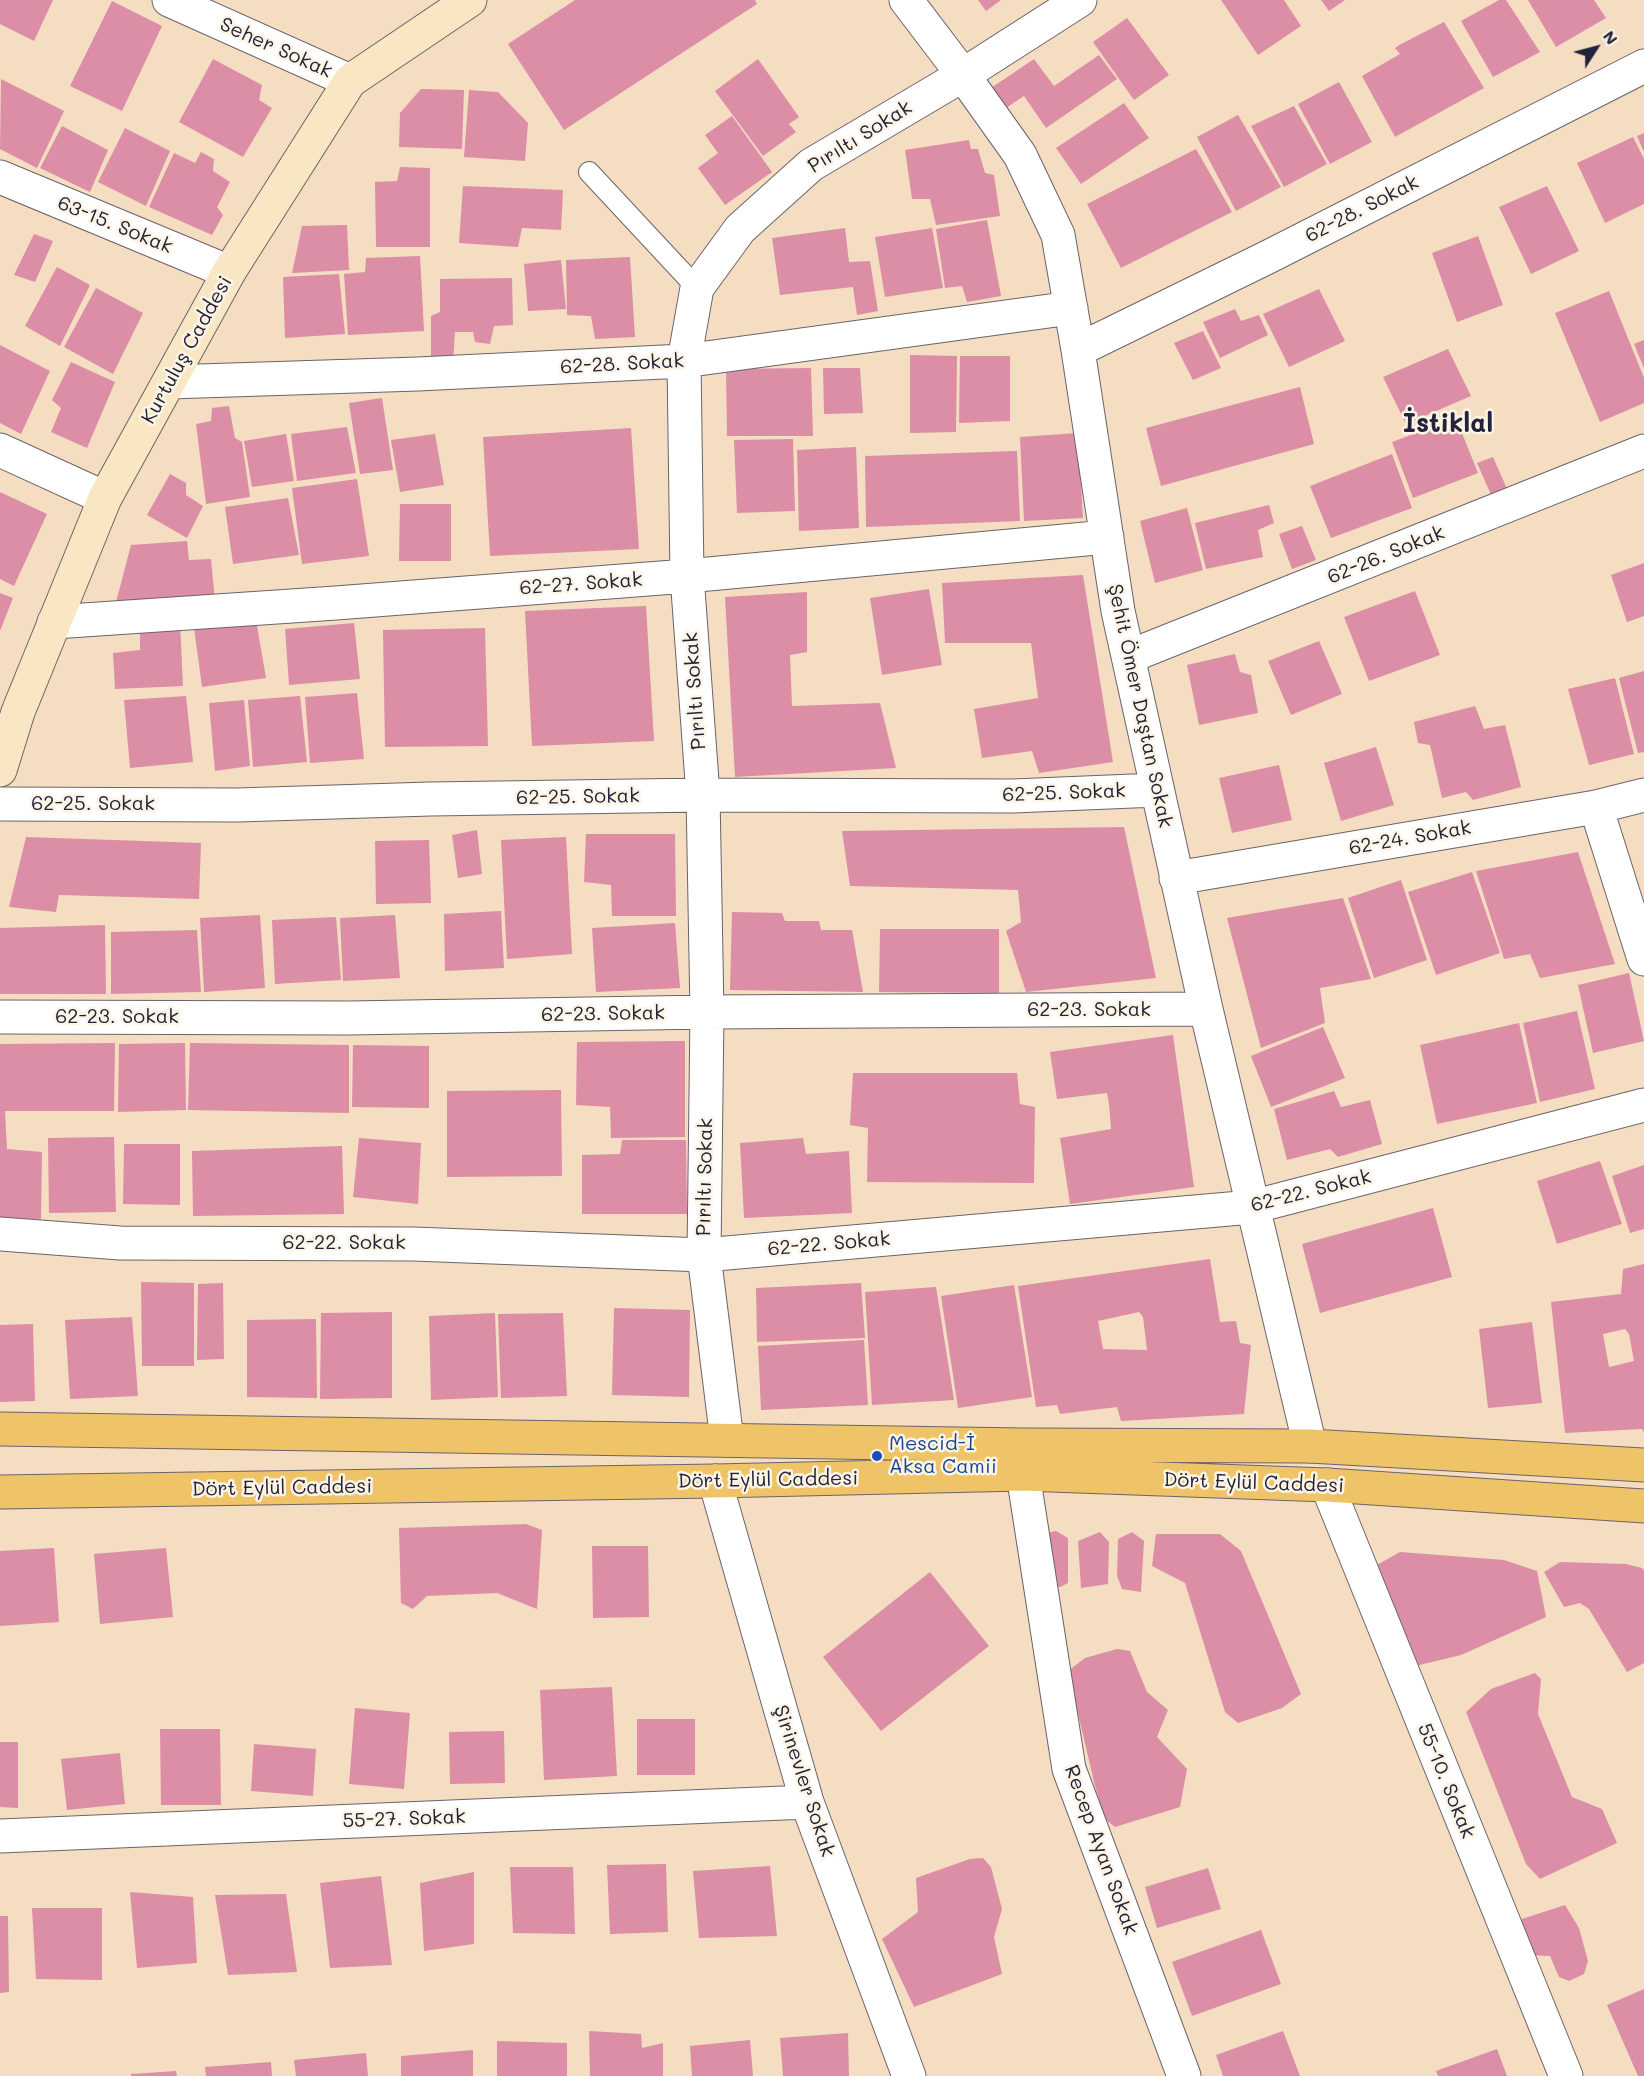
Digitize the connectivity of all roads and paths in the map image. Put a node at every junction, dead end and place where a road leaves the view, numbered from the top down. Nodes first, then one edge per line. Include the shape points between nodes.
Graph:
1 (169, 0) edge
2 (470, 0) edge
3 (906, 0) edge
4 (1080, 0) edge
5 (1644, 66) edge
6 (963, 75) junction
7 (350, 81) junction
8 (590, 172) dead end
9 (0, 177) edge
10 (230, 272) junction
11 (697, 288) junction
12 (1071, 308) junction
13 (1078, 350) junction
14 (684, 361) junction
15 (169, 382) junction
16 (0, 450) edge
17 (1644, 451) edge
18 (105, 498) junction
19 (1107, 537) junction
20 (687, 576) junction
21 (54, 622) junction
22 (1128, 657) junction
23 (9, 708) edge
24 (0, 770) edge
25 (1157, 790) junction
26 (703, 795) junction
27 (1644, 795) edge
28 (0, 804) edge
29 (1596, 807) junction
30 (1176, 878) junction
31 (1644, 958) edge
32 (1206, 1009) junction
33 (707, 1012) junction
34 (0, 1017) edge
35 (1644, 1105) edge
36 (1252, 1207) junction
37 (0, 1234) edge
38 (704, 1255) junction
39 (0, 1429) edge
40 (727, 1440) junction
41 (1310, 1446) junction
42 (1644, 1465) edge
43 (1023, 1474) junction
44 (715, 1482) junction
45 (1327, 1485) junction
46 (0, 1492) edge
47 (1644, 1506) edge
48 (807, 1802) junction
49 (0, 1836) edge
50 (909, 2076) edge
51 (1184, 2076) edge
52 (1566, 2076) edge

1 - 7 street, Seher Sokak
2 - 7 street, Kurtuluş Caddesi
3 - 6 street, Şehit Ömer Daştan Sokak
4 - 6 street, Pırıltı Sokak
5 - 13 street, 62-28. Sokak
6 - 11 street, Pırıltı Sokak via 811,165 740,229
6 - 12 street, Şehit Ömer Daştan Sokak via 1020,155 1058,235
7 - 10 street, Kurtuluş Caddesi
8 - 11 lane
9 - 10 street, 63-15. Sokak
10 - 15 street, Kurtuluş Caddesi
11 - 14 street, Pırıltı Sokak
12 - 13 street, Şehit Ömer Daştan Sokak
12 - 14 street, 62-28. Sokak
13 - 19 street, Şehit Ömer Daştan Sokak
14 - 15 street, 62-28. Sokak
14 - 20 street, Pırıltı Sokak
15 - 18 street, Kurtuluş Caddesi
16 - 18 street
17 - 22 street, 62-26. Sokak
18 - 21 street, Kurtuluş Caddesi
19 - 20 street, 62-27. Sokak
19 - 22 street, Şehit Ömer Daştan Sokak
20 - 21 street, 62-27. Sokak
20 - 26 street, Pırıltı Sokak
21 - 23 street, Kurtuluş Caddesi
22 - 25 street, Şehit Ömer Daştan Sokak
23 - 24 street, Kurtuluş Caddesi
25 - 26 street, 62-25. Sokak via 1013,796
25 - 30 street, Şehit Ömer Daştan Sokak
26 - 28 street, 62-25. Sokak via 237,805
26 - 33 street, Pırıltı Sokak
27 - 29 street, 62-24. Sokak
29 - 30 street, 62-24. Sokak
29 - 31 street
30 - 32 street, Şehit Ömer Daştan Sokak
32 - 33 street, 62-23. Sokak
32 - 36 street, Şehit Ömer Daştan Sokak
33 - 34 street, 62-23. Sokak via 349,1018
33 - 38 street, Pırıltı Sokak
35 - 36 street, 62-22. Sokak
36 - 38 street, 62-22. Sokak
36 - 41 street, Şehit Ömer Daştan Sokak
37 - 38 street, 62-22. Sokak via 120,1243 413,1244
38 - 40 street, Pırıltı Sokak
39 - 40 main road, Dört Eylül Caddesi
40 - 41 main road, Dört Eylül Caddesi
41 - 42 main road, Dört Eylül Caddesi
43 - 44 main road, Dört Eylül Caddesi
43 - 45 main road, Dört Eylül Caddesi
43 - 51 street, Recep Ayan Sokak via 1070,1770
44 - 46 main road, Dört Eylül Caddesi
44 - 48 street, Şirinevler Sokak
45 - 47 main road, Dört Eylül Caddesi
45 - 52 street, 55-10. Sokak
48 - 49 street, 55-27. Sokak
48 - 50 street, Şirinevler Sokak

